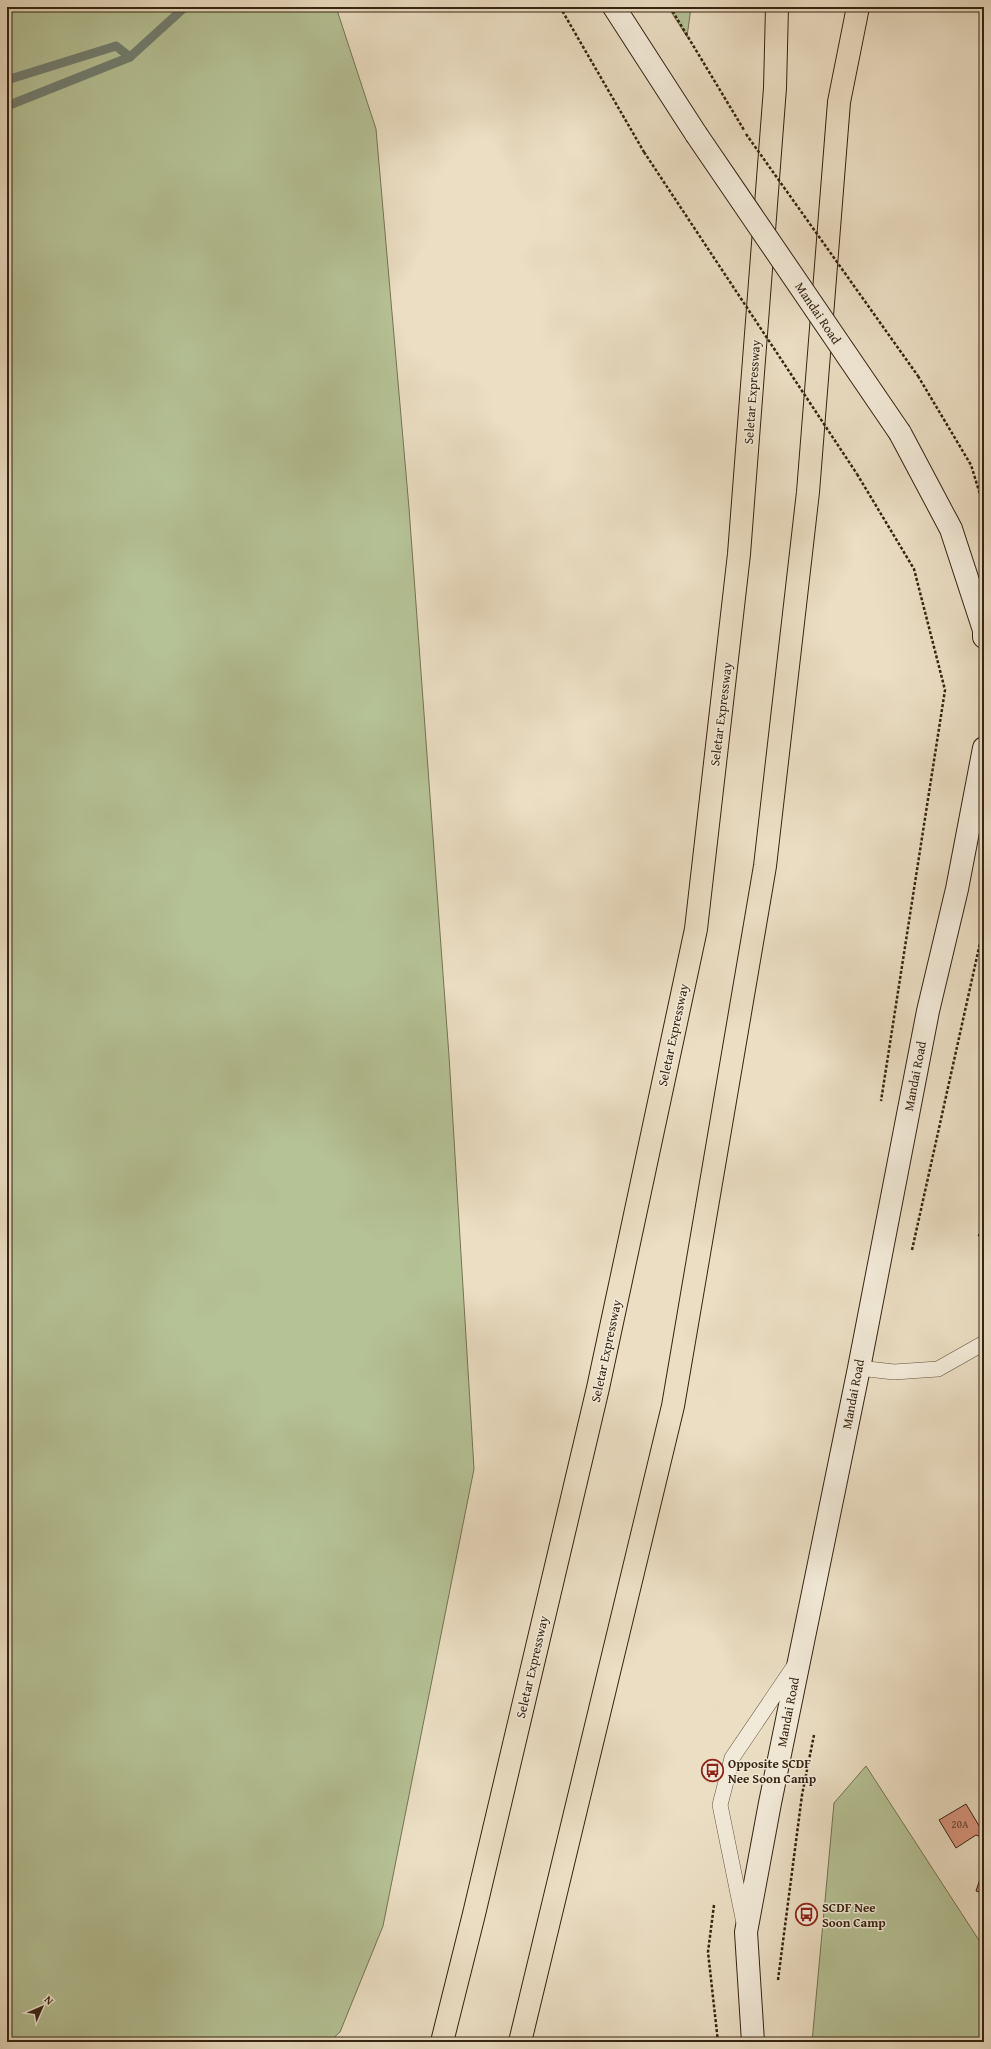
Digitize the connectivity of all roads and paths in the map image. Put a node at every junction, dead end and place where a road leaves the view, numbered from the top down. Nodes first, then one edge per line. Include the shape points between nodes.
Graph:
1 (560, 7) edge
2 (614, 7) edge
3 (670, 7) edge
4 (777, 7) edge
5 (858, 7) edge
6 (984, 507) edge
7 (984, 637) edge
8 (984, 748) edge
9 (984, 925) edge
10 (880, 1105) dead end
11 (911, 1253) dead end
12 (984, 1343) edge
13 (859, 1368) junction
14 (799, 1659) junction
15 (814, 1733) dead end
16 (746, 1932) junction
17 (778, 1982) dead end
18 (442, 2042) edge
19 (520, 2042) edge
20 (752, 2042) edge

1 - 10 path, bridge via 644,152 857,474 914,569 945,690
2 - 7 main road, Mandai Road, bridge via 696,134 900,433 951,529 984,630
3 - 6 path, bridge via 746,134 918,376 971,465
4 - 18 highway, Seletar Expressway via 775,88 739,554 696,929 598,1388
5 - 19 highway via 839,102 808,492 765,866 673,1406
8 - 13 main road, Mandai Road via 928,1011
9 - 11 path
12 - 13 lane via 938,1370 894,1372
13 - 14 main road, Mandai Road
14 - 16 main road, Mandai Road
14 - 16 lane via 732,1758 720,1804
15 - 17 path via 802,1795
16 - 20 main road, Mandai Road

